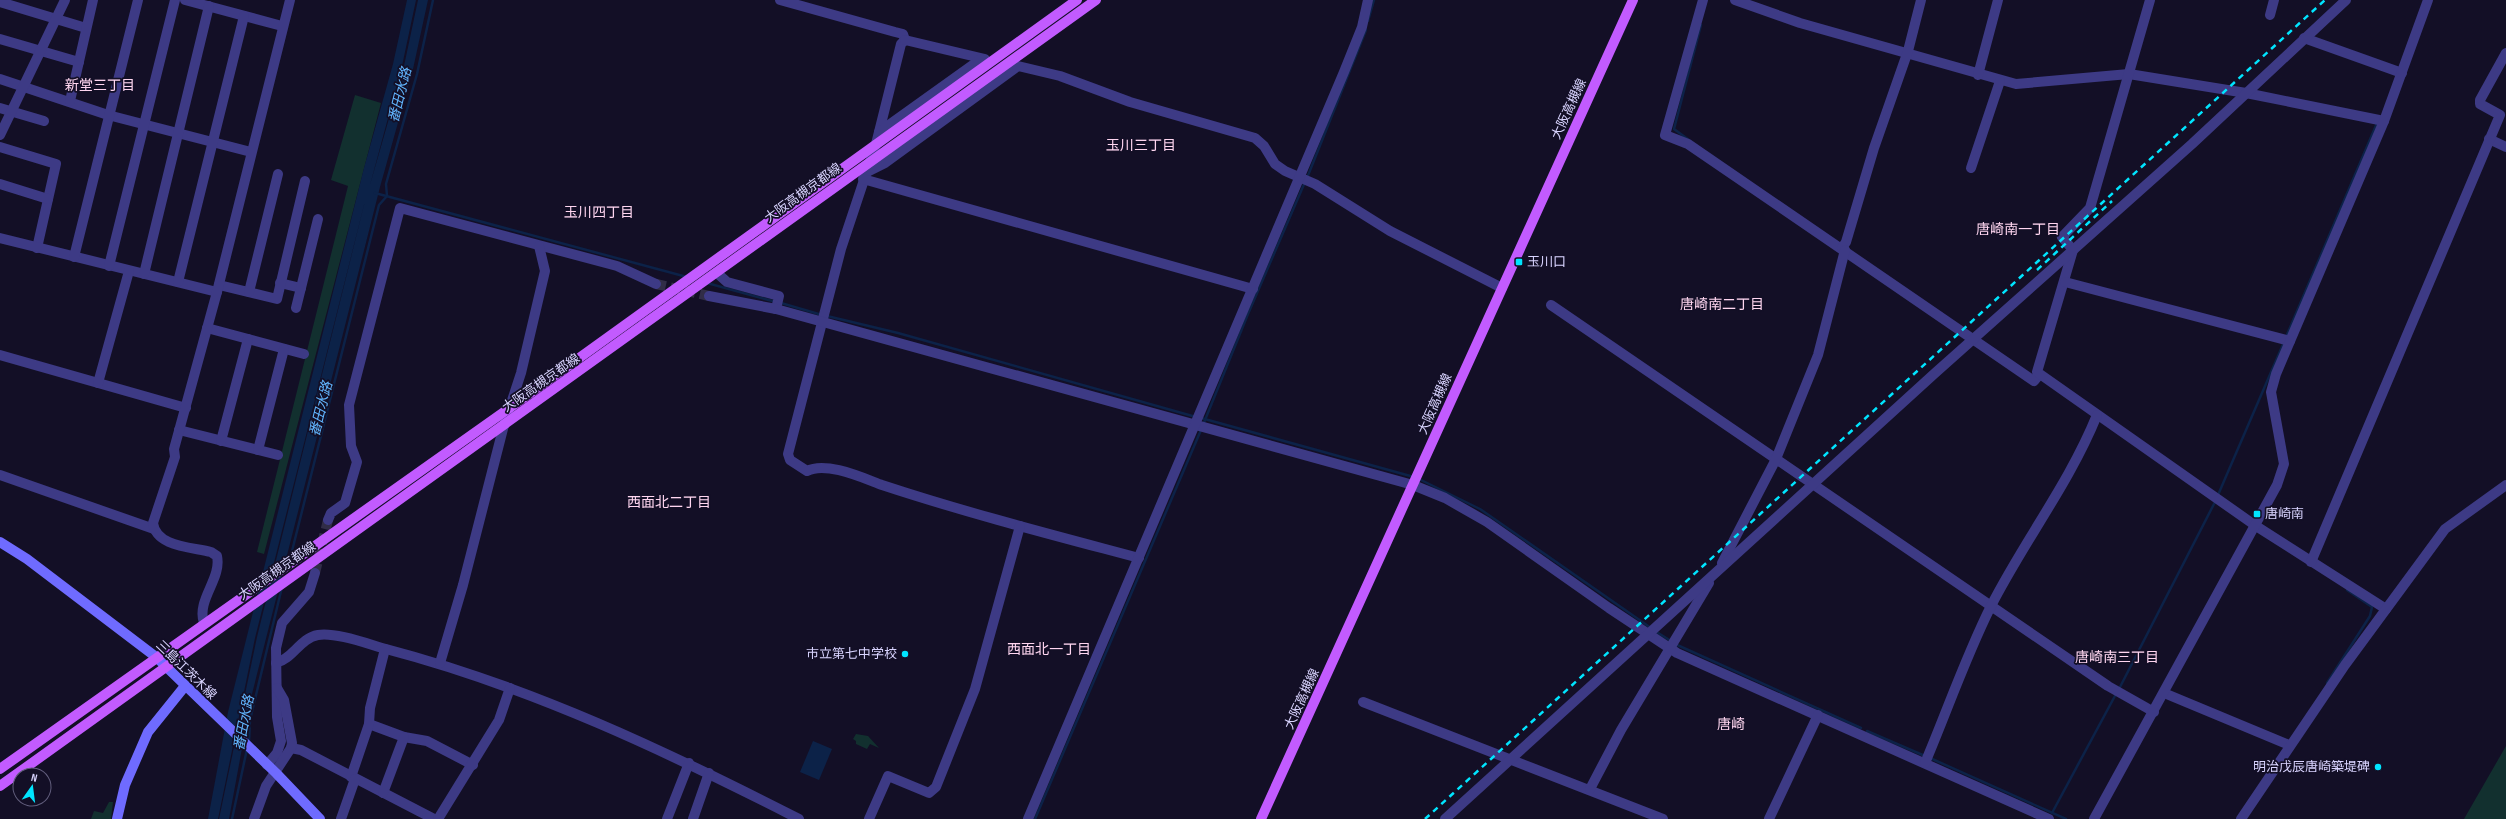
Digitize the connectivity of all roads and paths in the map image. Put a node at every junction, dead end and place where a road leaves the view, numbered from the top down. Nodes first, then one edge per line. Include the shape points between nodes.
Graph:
1 (65, 0) edge
2 (93, 0) edge
3 (138, 0) edge
4 (175, 0) edge
5 (185, 0) edge
6 (290, 0) edge
7 (780, 0) edge
8 (1077, 0) edge
9 (1096, 0) edge
10 (1368, 0) edge
11 (1633, 0) edge
12 (1703, 0) edge
13 (1735, 0) edge
14 (1921, 0) edge
15 (1998, 0) edge
16 (2150, 0) edge
17 (2274, 0) edge
18 (2346, 0) edge
19 (2428, 0) edge
20 (0, 2) edge
21 (18, 4) edge
22 (209, 6) junction
23 (2270, 15) dead end
24 (244, 16) junction
25 (56, 19) junction
26 (282, 26) junction
27 (86, 28) junction
28 (2304, 38) junction
29 (0, 39) edge
30 (905, 40) junction
31 (41, 51) junction
32 (1908, 53) junction
33 (2506, 53) edge
34 (79, 62) junction
35 (2502, 69) edge
36 (2402, 73) junction
37 (2129, 74) junction
38 (1978, 75) junction
39 (0, 79) edge
40 (2000, 81) junction
41 (24, 86) junction
42 (2246, 93) junction
43 (70, 101) junction
44 (0, 108) edge
45 (12, 111) junction
46 (108, 115) junction
47 (44, 121) dead end
48 (2384, 121) junction
49 (144, 124) junction
50 (879, 132) junction
51 (178, 133) junction
52 (0, 135) edge
53 (2489, 139) junction
54 (212, 142) junction
55 (876, 144) junction
56 (0, 147) edge
57 (2506, 147) edge
58 (251, 152) junction
59 (870, 161) junction
60 (1971, 168) dead end
61 (278, 174) dead end
62 (864, 176) junction
63 (1299, 178) junction
64 (305, 181) dead end
65 (0, 184) edge
66 (48, 198) junction
67 (318, 219) dead end
68 (0, 238) edge
69 (539, 246) junction
70 (37, 248) junction
71 (1843, 249) junction
72 (2073, 250) junction
73 (74, 257) junction
74 (109, 266) junction
75 (129, 271) junction
76 (717, 273) junction
77 (144, 274) junction
78 (178, 282) junction
79 (2065, 282) junction
80 (280, 283) junction
81 (656, 284) tunnel mouth
82 (218, 288) junction
83 (301, 288) junction
84 (1502, 288) junction
85 (1253, 289) junction
86 (249, 292) junction
87 (710, 296) tunnel mouth
88 (1551, 305) dead end
89 (296, 308) dead end
90 (776, 309) junction
91 (822, 321) junction
92 (207, 328) junction
93 (248, 339) junction
94 (1974, 340) junction
95 (2290, 341) junction
96 (284, 348) junction
97 (304, 354) dead end
98 (0, 355) edge
99 (2039, 376) junction
100 (98, 383) junction
101 (511, 407) junction
102 (186, 408) junction
103 (2097, 415) junction
104 (1196, 424) junction
105 (504, 425) junction
106 (179, 430) junction
107 (221, 441) junction
108 (258, 450) junction
109 (278, 455) dead end
110 (1776, 459) junction
111 (0, 475) edge
112 (1414, 485) junction
113 (1814, 485) junction
114 (2506, 485) edge
115 (328, 520) tunnel mouth
116 (1020, 526) junction
117 (2256, 526) junction
118 (154, 529) junction
119 (0, 542) edge
120 (1139, 558) junction
121 (2311, 562) junction
122 (315, 573) tunnel mouth
123 (1716, 573) junction
124 (1991, 606) junction
125 (2386, 609) junction
126 (204, 623) junction
127 (1648, 634) junction
128 (1669, 648) junction
129 (385, 649) junction
130 (156, 657) junction
131 (276, 663) junction
132 (440, 663) junction
133 (165, 667) junction
134 (185, 686) junction
135 (276, 686) junction
136 (510, 688) junction
137 (2164, 693) junction
138 (1362, 702) dead end
139 (2154, 712) junction
140 (1818, 715) junction
141 (369, 724) junction
142 (404, 737) junction
143 (2289, 745) junction
144 (291, 748) junction
145 (1510, 759) junction
146 (689, 763) junction
147 (1925, 763) junction
148 (267, 765) junction
149 (473, 765) junction
150 (0, 769) edge
151 (276, 773) junction
152 (710, 773) junction
153 (353, 778) junction
154 (0, 786) edge
155 (1590, 789) junction
156 (383, 793) junction
157 (116, 819) edge
158 (254, 819) edge
159 (320, 819) edge
160 (341, 819) edge
161 (434, 819) edge
162 (438, 819) edge
163 (667, 819) edge
164 (693, 819) edge
165 (799, 819) edge
166 (869, 819) edge
167 (1028, 819) edge
168 (1261, 819) edge
169 (1445, 819) edge
170 (1663, 819) edge
171 (1768, 819) edge
172 (2049, 819) edge
173 (2094, 819) edge
174 (2241, 819) edge

1 - 25 street
2 - 27 street
3 - 46 street
4 - 49 street
5 - 22 street
6 - 26 street
7 - 30 street via 903,34
8 - 55 main road, 大阪高槻京都線
9 - 59 main road, 大阪高槻京都線
10 - 63 street via 1355,46
11 - 84 main road, 大阪高槻線
12 - 71 street via 1665,135 1688,144
13 - 32 street via 1800,23
14 - 32 street
15 - 38 street
16 - 37 street
17 - 23 street
18 - 28 street
19 - 36 street
20 - 21 street
21 - 25 street
22 - 24 street
22 - 51 street
24 - 26 street
24 - 54 street
25 - 27 street
25 - 31 street
26 - 58 street
27 - 34 street
28 - 36 street
28 - 42 street
29 - 31 street
30 - 50 street via 901,44
30 - 50 street via 984,59
31 - 34 street
31 - 41 street
32 - 38 street
32 - 71 street via 1874,148
33 - 35 street
34 - 43 street
35 - 53 street via 2480,100 2480,104 2500,115
36 - 48 street
37 - 40 street via 2022,84
37 - 42 street
37 - 72 street via 2090,208 2062,237
38 - 40 street
39 - 41 street
40 - 60 street
41 - 43 street
41 - 45 street
42 - 48 street
42 - 72 street
43 - 46 street
44 - 45 street
45 - 47 street
45 - 52 street
46 - 49 street
46 - 73 street
48 - 95 street
49 - 51 street
49 - 74 street
50 - 55 street
51 - 54 street
51 - 77 street
53 - 57 street
53 - 121 street
54 - 58 street
54 - 78 street
55 - 59 street
55 - 101 main road, 大阪高槻京都線
56 - 66 street via 56,164
58 - 82 street
59 - 62 street
59 - 76 main road, 大阪高槻京都線
61 - 86 street
62 - 63 street via 1018,66 1060,76 1130,102 1255,138 1264,146 1275,164
62 - 85 street
62 - 91 street via 840,249
63 - 84 street via 1315,184 1390,231
63 - 85 street
64 - 80 street
65 - 66 street
66 - 70 street
67 - 83 street
68 - 70 street
69 - 81 street via 617,266
69 - 101 street via 545,271 522,373
69 - 115 street via 400,208 349,405 351,446 357,462 345,503 331,513
70 - 73 street
71 - 94 street
71 - 110 street via 1818,355
72 - 79 street
72 - 94 street
73 - 74 street
74 - 75 street
75 - 77 street
75 - 100 street
76 - 90 street via 727,282 779,296
76 - 105 main road, 大阪高槻京都線
77 - 78 street
78 - 82 street
79 - 95 street
79 - 99 street via 2037,372
80 - 83 street
80 - 86 street via 277,299
82 - 86 street
82 - 92 street
83 - 89 street
84 - 112 main road, 大阪高槻線
85 - 104 street
87 - 90 street
88 - 110 street
90 - 91 street
91 - 104 street
91 - 116 street via 788,454 790,460 807,471 814,467 844,471 939,503
92 - 93 street
92 - 102 street
93 - 96 street
93 - 107 street
94 - 99 street via 2034,381
94 - 113 street
95 - 117 street via 2271,392 2284,464 2277,485
96 - 97 street
96 - 108 street
98 - 100 street
99 - 103 street
100 - 102 street
101 - 105 street
101 - 126 main road, 大阪高槻京都線
102 - 106 street
103 - 117 street
103 - 124 street via 2056,498
104 - 112 street
104 - 120 street
105 - 132 street
105 - 133 main road, 大阪高槻京都線
106 - 107 street
106 - 118 street via 174,449 176,457 153,523
107 - 108 street
108 - 109 street
110 - 113 street
110 - 123 street
111 - 118 street
112 - 127 street via 1445,498 1487,522
112 - 168 main road, 大阪高槻線
113 - 123 street
113 - 124 street
114 - 125 street via 2445,529
116 - 120 street
116 - 166 street via 975,689 936,787 929,793 888,776
117 - 121 street
117 - 137 street
118 - 126 street via 161,538 217,556 219,564 204,605
119 - 130 main road, 三島江茨木線 via 27,559
120 - 167 street
121 - 125 street
122 - 131 street via 309,592 282,623 276,648
123 - 127 street
123 - 128 street
124 - 139 street via 2108,686
124 - 147 street
125 - 143 street
126 - 130 main road, 大阪高槻京都線
127 - 128 street
127 - 145 street
128 - 140 street
128 - 155 street
129 - 131 street via 348,639 319,635 310,638 284,661
129 - 132 street
129 - 141 street via 370,708
130 - 133 main road, 三島江茨木線
130 - 150 main road, 大阪高槻京都線
131 - 135 street
132 - 136 street
133 - 134 main road, 三島江茨木線
133 - 154 main road, 大阪高槻京都線
134 - 148 main road, 三島江茨木線
134 - 157 main road via 148,732 125,785
135 - 144 street via 284,700
135 - 148 street via 281,741 277,752
136 - 146 street via 587,717
136 - 149 street via 499,720
137 - 139 street
137 - 143 street
138 - 145 street
139 - 173 street
140 - 147 street
140 - 171 street
141 - 142 street
141 - 153 street
142 - 149 street via 427,741
142 - 156 street
143 - 174 street
144 - 151 street
144 - 153 street via 301,750
145 - 155 street
145 - 169 street
146 - 152 street
146 - 163 street
147 - 172 street
148 - 151 main road, 三島江茨木線
149 - 162 street
151 - 158 street via 266,786
151 - 159 main road, 三島江茨木線
152 - 164 street
152 - 165 street
153 - 156 street
153 - 160 street
155 - 170 street
156 - 161 street

